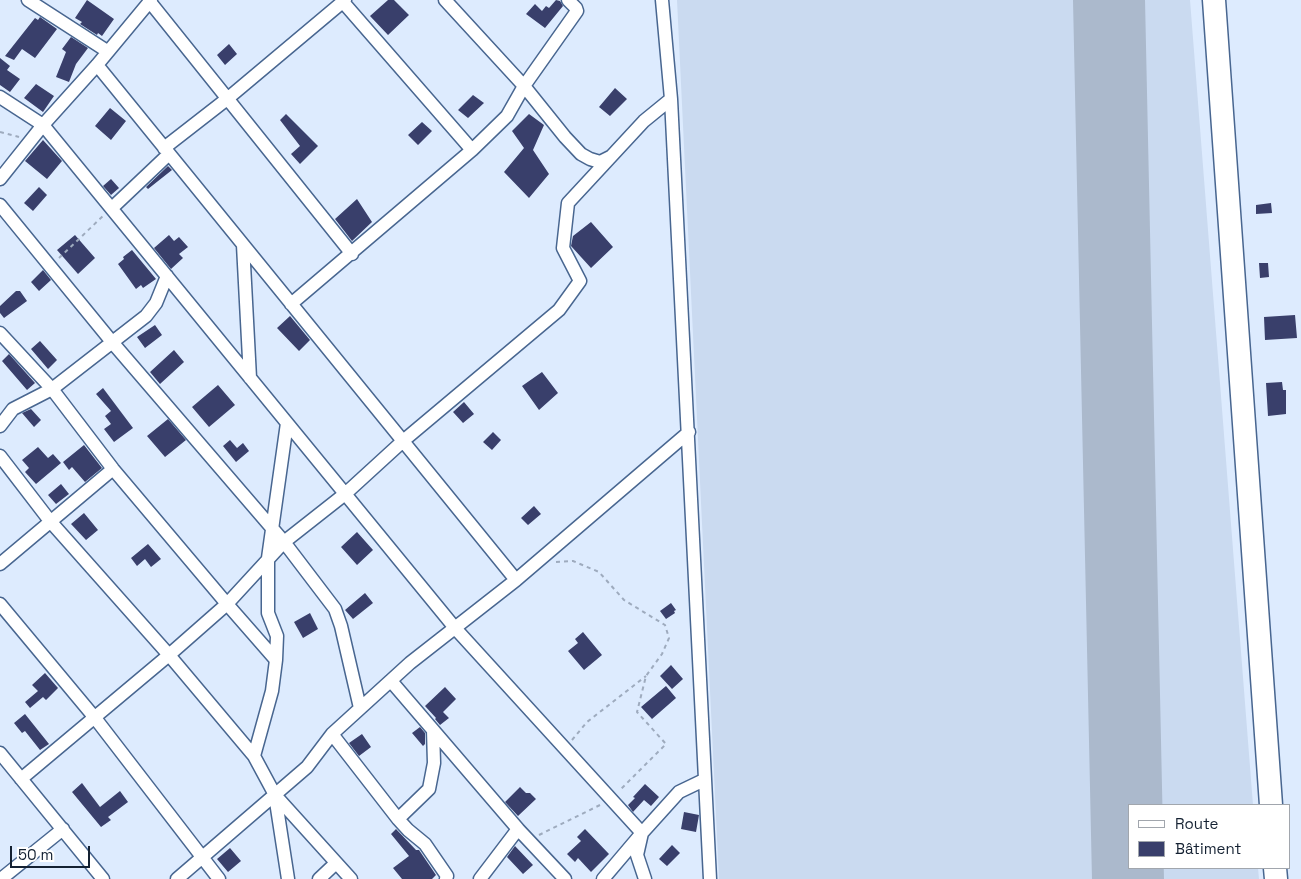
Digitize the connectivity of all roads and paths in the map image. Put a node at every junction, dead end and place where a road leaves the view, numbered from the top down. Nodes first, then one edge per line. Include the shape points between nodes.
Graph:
1 (28, 0) edge
2 (445, 0) edge
3 (568, 0) edge
4 (662, 0) edge
5 (1214, 0) edge
6 (151, 1) edge
7 (344, 1) edge
8 (107, 51) junction
9 (97, 65) junction
10 (524, 86) junction
11 (0, 97) edge
12 (226, 99) junction
13 (671, 99) junction
14 (644, 121) junction
15 (43, 125) junction
16 (0, 132) edge
17 (31, 140) junction
18 (472, 150) junction
19 (167, 151) junction
20 (0, 179) edge
21 (0, 205) edge
22 (112, 208) junction
23 (243, 245) junction
24 (352, 254) junction
25 (50, 266) junction
26 (167, 276) junction
27 (292, 304) junction
28 (0, 332) edge
29 (112, 342) junction
30 (250, 378) junction
31 (52, 389) junction
32 (287, 422) junction
33 (0, 426) edge
34 (688, 432) junction
35 (403, 441) junction
36 (0, 456) edge
37 (113, 468) junction
38 (346, 494) junction
39 (50, 521) junction
40 (273, 529) junction
41 (284, 542) junction
42 (268, 558) junction
43 (536, 563) junction
44 (0, 564) edge
45 (516, 580) junction
46 (0, 604) edge
47 (227, 604) junction
48 (455, 628) junction
49 (169, 655) junction
50 (276, 660) junction
51 (646, 676) junction
52 (391, 681) junction
53 (360, 708) junction
54 (95, 718) junction
55 (433, 730) junction
56 (332, 734) junction
57 (566, 749) junction
58 (0, 753) edge
59 (254, 756) junction
60 (21, 779) junction
61 (704, 780) junction
62 (275, 795) junction
63 (611, 799) junction
64 (1271, 804) edge
65 (398, 819) junction
66 (63, 829) junction
67 (518, 829) junction
68 (642, 833) junction
69 (528, 840) junction
70 (203, 858) junction
71 (336, 863) junction
72 (479, 877) edge
73 (2, 879) edge
74 (103, 879) edge
75 (177, 879) edge
76 (219, 879) edge
77 (288, 879) edge
78 (319, 879) edge
79 (351, 879) edge
80 (446, 879) edge
81 (565, 879) edge
82 (603, 879) edge
83 (645, 879) edge
84 (710, 879) edge

1 - 8 street
2 - 10 street
3 - 10 street via 577,11
4 - 13 street
5 - 64 highway
6 - 8 street
6 - 12 street
7 - 12 street
7 - 18 street
8 - 9 street
9 - 15 street
9 - 19 street
10 - 14 street via 565,137 590,160 600,162 608,159
10 - 18 street via 507,116
11 - 15 street
12 - 19 street
12 - 24 street
13 - 14 street
13 - 34 street
14 - 35 street via 568,203 563,248 580,281 559,310
15 - 17 street
15 - 22 street
16 - 17 path
17 - 20 street
18 - 24 street
19 - 22 street
19 - 23 street
21 - 25 street
22 - 25 path
22 - 26 street
23 - 27 street
23 - 30 street
24 - 27 street
25 - 29 street
26 - 29 street via 156,303 146,316
26 - 30 street
27 - 35 street
28 - 31 street
29 - 31 street
29 - 40 street
30 - 32 street
31 - 33 street via 13,409
31 - 37 street
32 - 38 street
32 - 40 street
34 - 43 street
34 - 61 street
35 - 38 street
35 - 45 street
36 - 39 street
37 - 39 street
37 - 47 street
38 - 41 street
38 - 48 street
39 - 44 street
39 - 49 street
40 - 41 street
40 - 42 street
41 - 42 street
41 - 53 street via 335,609
42 - 47 street
42 - 50 street via 268,613 277,636
43 - 45 street
43 - 51 path via 574,561 599,572 624,600 664,625 669,638
45 - 48 street
46 - 54 street
47 - 49 street
47 - 50 street
48 - 52 street
48 - 57 street
49 - 54 street
49 - 59 street
50 - 59 street via 273,685
51 - 57 path via 587,722
51 - 63 path via 637,712 666,744
52 - 53 street
52 - 55 street
53 - 56 street
54 - 60 street
54 - 70 street
55 - 65 street via 434,763 429,789
55 - 67 street
56 - 62 street via 307,767
56 - 65 street
57 - 63 street
58 - 60 street
59 - 62 street
60 - 66 street
61 - 68 street via 679,792
61 - 84 street
62 - 70 street
62 - 71 street
62 - 77 street
63 - 68 street
63 - 69 path
65 - 80 street via 424,844
66 - 73 street
66 - 74 street
67 - 69 street
67 - 72 street
68 - 82 street
68 - 83 street via 637,855
69 - 81 street
70 - 75 street
70 - 76 street
71 - 78 street
71 - 79 street

